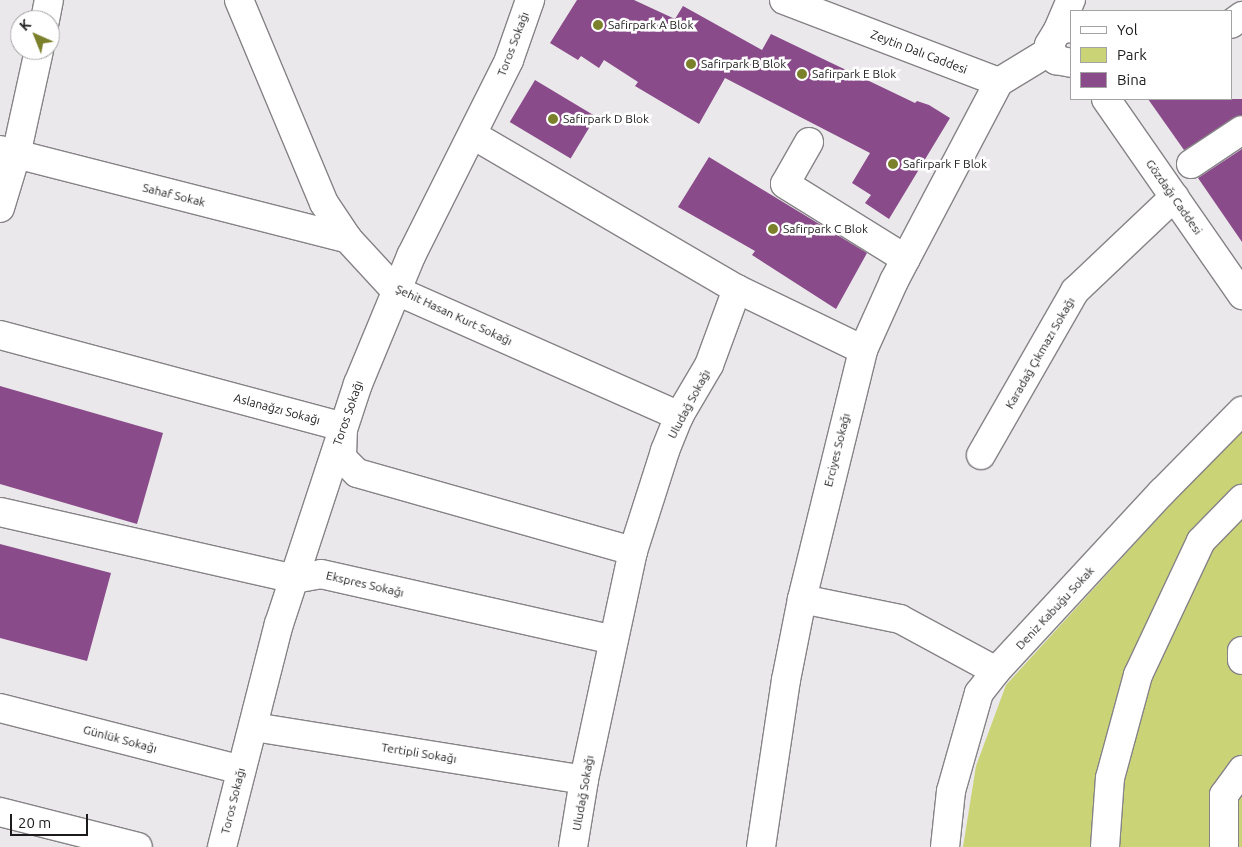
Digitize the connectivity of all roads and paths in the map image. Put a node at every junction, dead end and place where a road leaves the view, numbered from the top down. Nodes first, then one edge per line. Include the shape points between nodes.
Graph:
1 (239, 0) edge
2 (530, 0) edge
3 (784, 0) edge
4 (1071, 0) edge
5 (1062, 43) edge
6 (35, 60) edge
7 (1000, 82) junction
8 (1109, 100) edge
9 (1242, 130) edge
10 (473, 135) junction
11 (809, 142) dead end
12 (8, 153) edge
13 (1191, 164) dead end
14 (1174, 197) junction
15 (0, 208) edge
16 (348, 239) junction
17 (906, 259) junction
18 (1240, 287) edge
19 (737, 289) junction
20 (395, 290) junction
21 (0, 335) edge
22 (863, 350) junction
23 (1242, 411) edge
24 (679, 416) junction
25 (343, 427) junction
26 (981, 455) dead end
27 (1242, 500) edge
28 (0, 512) edge
29 (633, 551) junction
30 (294, 579) junction
31 (802, 599) junction
32 (614, 640) junction
33 (1242, 651) edge
34 (1242, 660) edge
35 (996, 671) junction
36 (0, 708) edge
37 (254, 727) junction
38 (240, 770) junction
39 (1242, 770) edge
40 (584, 780) junction
41 (0, 812) edge
42 (138, 847) edge
43 (222, 847) edge
44 (574, 847) edge
45 (760, 847) edge
46 (945, 847) edge
47 (1105, 847) edge
48 (1224, 847) edge

1 - 16 street, Şehit Hasan Kurt Sokağı via 324,203
2 - 10 street, Toros Sokağı via 509,60
3 - 7 street, Zeytin Dalı Caddesi
4 - 5 street
5 - 7 street
6 - 12 street
7 - 17 street, Erciyes Sokağı
8 - 14 street, Gözdağı Caddesi
9 - 13 street
10 - 19 street
10 - 20 street, Toros Sokağı
11 - 17 street via 785,184
12 - 15 street
12 - 16 street, Sahaf Sokak
14 - 18 street, Gözdağı Caddesi
14 - 26 street, Karadağ Çıkmazı Sokağı via 1075,291
16 - 20 street, Şehit Hasan Kurt Sokağı
17 - 22 street, Erciyes Sokağı
19 - 22 street
19 - 24 street, Uludağ Sokağı via 709,365
20 - 24 street, Şehit Hasan Kurt Sokağı
20 - 25 street, Toros Sokağı
21 - 25 street, Aslanağzı Sokağı
22 - 31 street, Erciyes Sokağı
23 - 35 street, Deniz Kabuğu Sokak
24 - 29 street, Uludağ Sokağı
25 - 29 street via 342,458 357,473
25 - 30 street, Toros Sokağı
27 - 47 street via 1201,541 1138,675 1110,778
28 - 30 street, Ekspres Sokağı
29 - 32 street, Uludağ Sokağı
30 - 32 street, Ekspres Sokağı via 322,574
30 - 37 street, Toros Sokağı via 279,624
31 - 35 street via 900,619
31 - 45 street, Erciyes Sokağı
32 - 40 street, Uludağ Sokağı
33 - 34 street
35 - 46 street, Deniz Kabuğu Sokak via 979,693 961,753 951,791
36 - 38 street, Günlük Sokağı
37 - 38 street, Toros Sokağı
37 - 40 street, Tertipli Sokağı
38 - 43 street, Toros Sokağı
39 - 48 street via 1224,795
40 - 44 street, Uludağ Sokağı
41 - 42 street

